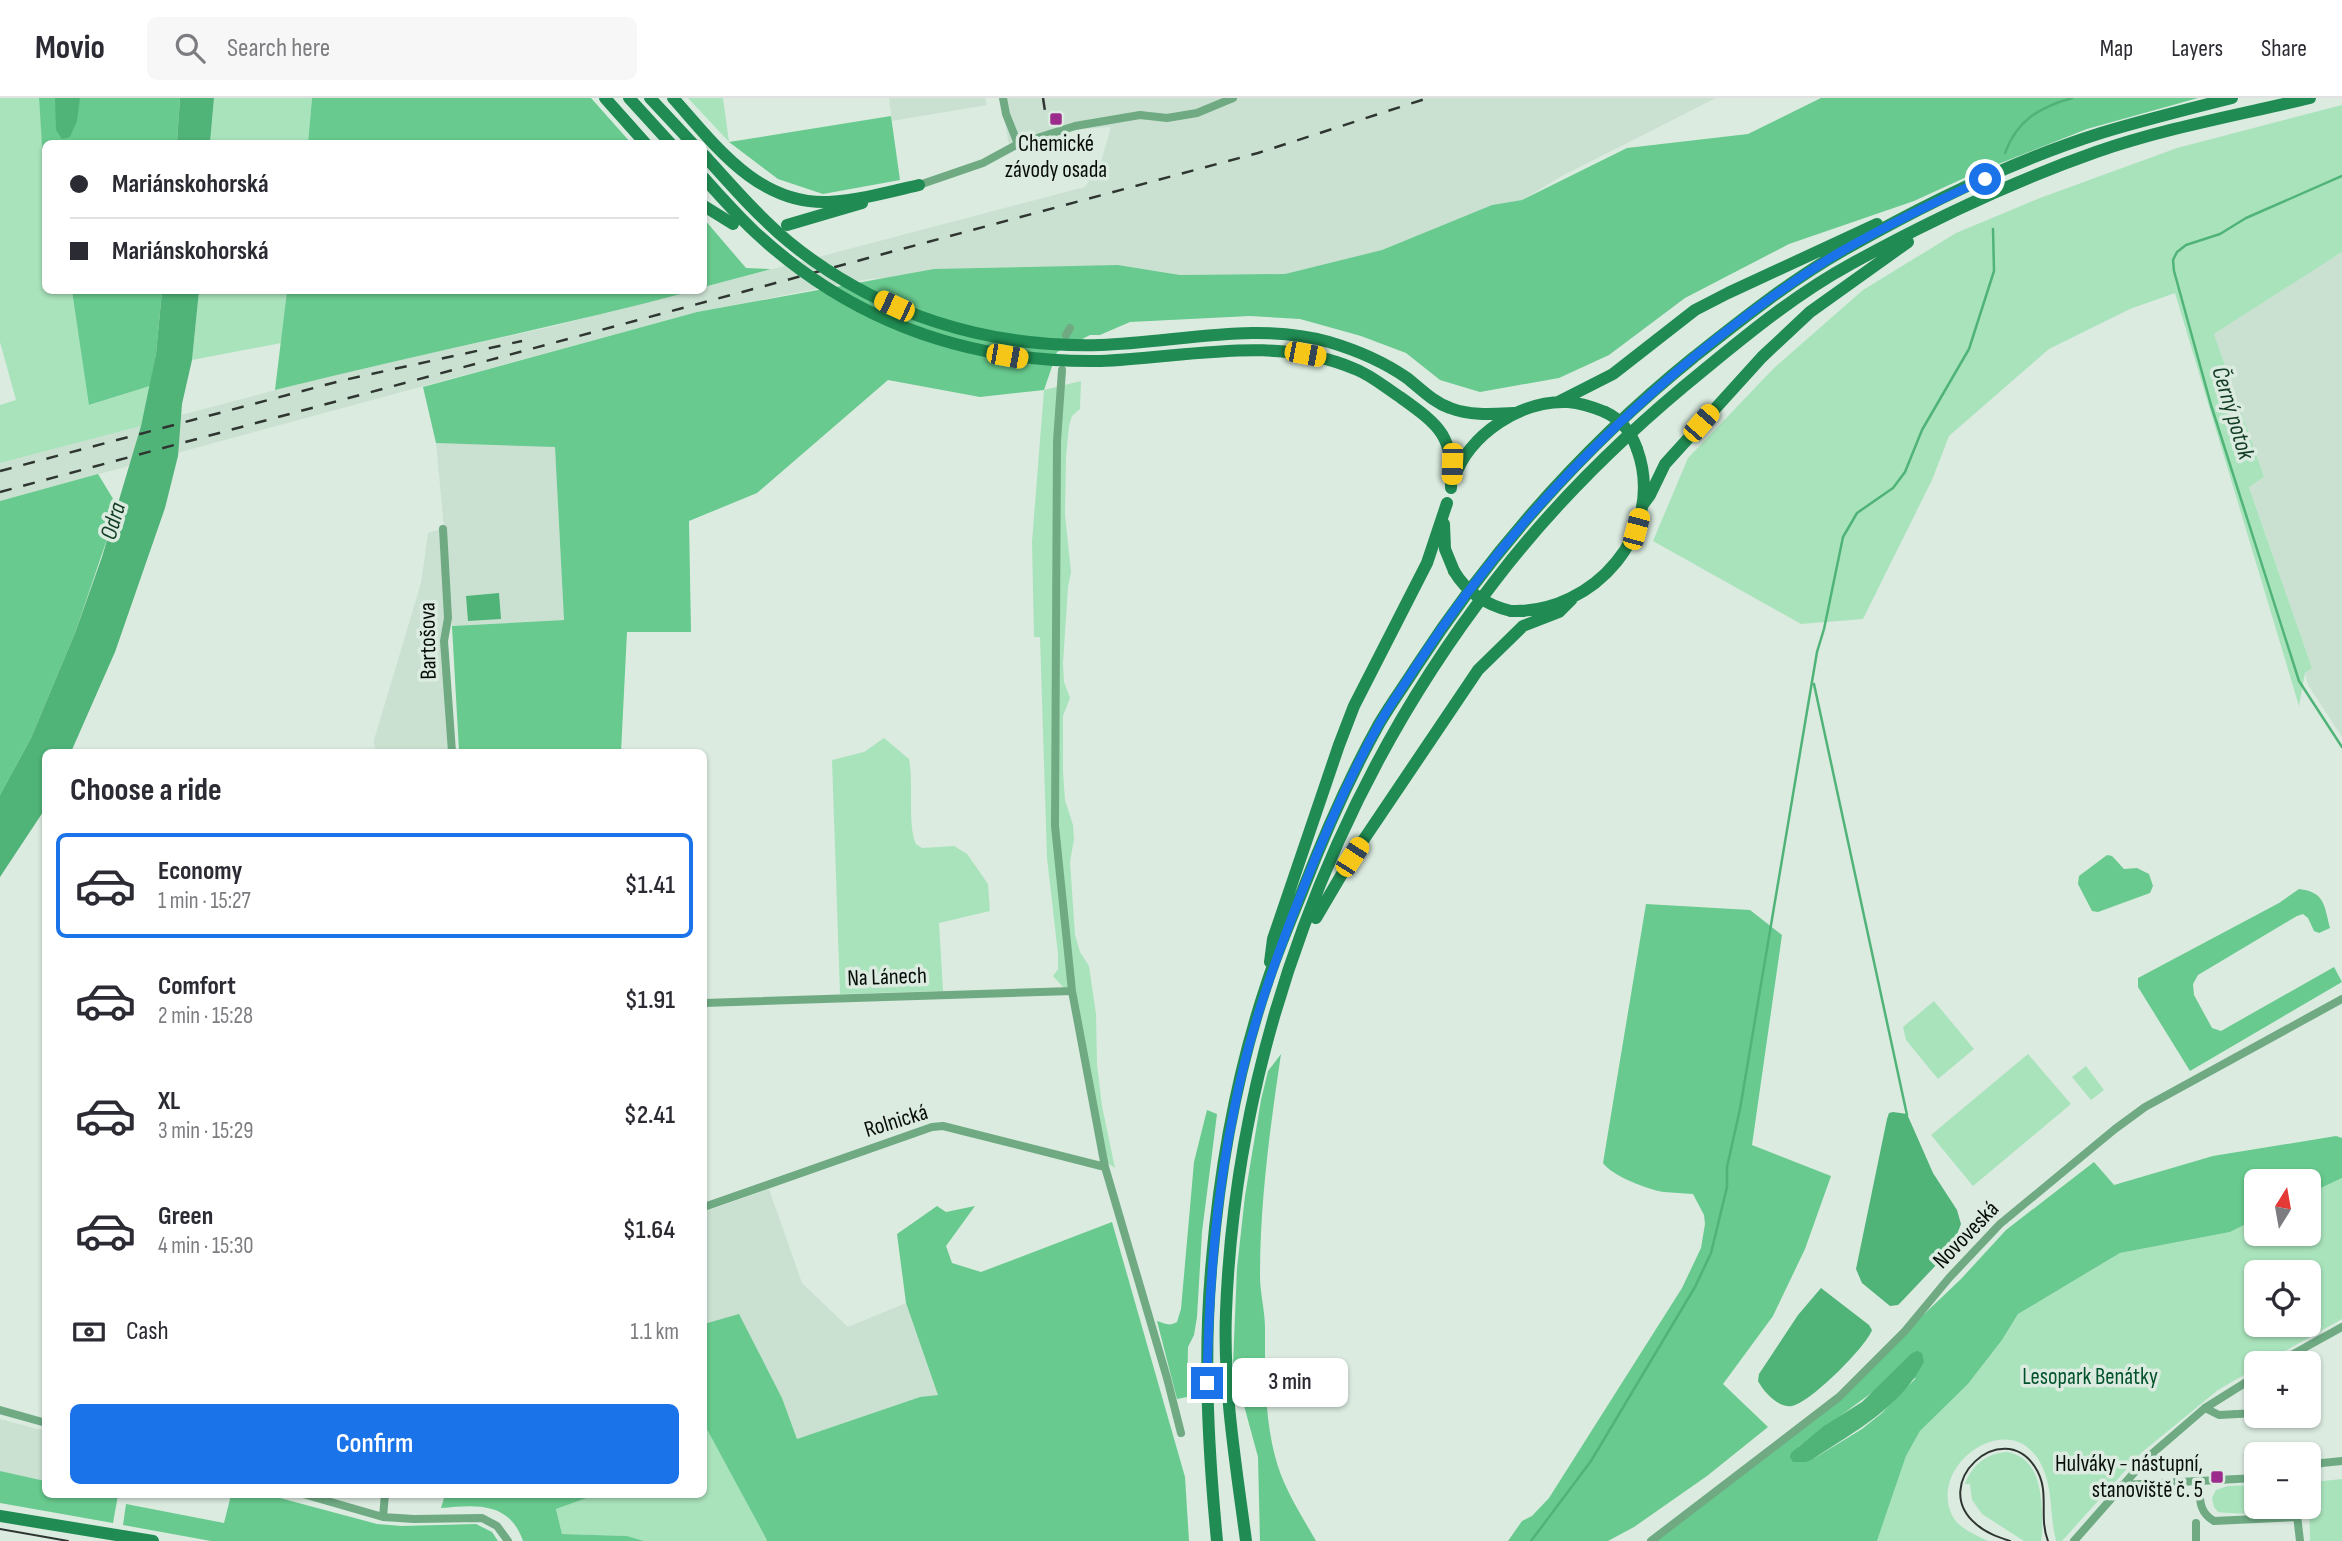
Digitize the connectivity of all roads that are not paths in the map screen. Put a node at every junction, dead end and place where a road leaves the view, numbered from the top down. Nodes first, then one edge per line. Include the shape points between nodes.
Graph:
1 (605, 98) edge
2 (629, 98) edge
3 (650, 98) edge
4 (673, 98) edge
5 (1003, 98) edge
6 (1233, 98) edge
7 (2232, 98) edge
8 (2309, 98) edge
9 (642, 140) edge
10 (668, 140) edge
11 (688, 140) edge
12 (1018, 144) junction
13 (707, 158) edge
14 (707, 181) edge
15 (919, 184) junction
16 (1961, 207) junction
17 (707, 208) edge
18 (1921, 208) junction
19 (733, 224) dead end
20 (787, 225) dead end
21 (1062, 370) dead end
22 (1558, 402) junction
23 (1514, 414) junction
24 (1451, 488) junction
25 (1447, 503) junction
26 (1642, 506) junction
27 (443, 529) dead end
28 (1572, 599) junction
29 (452, 749) edge
30 (1267, 982) junction
31 (1282, 987) junction
32 (1072, 991) junction
33 (2342, 999) edge
34 (707, 1003) edge
35 (1105, 1167) junction
36 (707, 1206) edge
37 (2342, 1327) edge
38 (2299, 1351) edge
39 (2244, 1384) edge
40 (2205, 1408) junction
41 (0, 1410) edge
42 (2244, 1414) edge
43 (42, 1422) edge
44 (1181, 1433) dead end
45 (2342, 1461) edge
46 (2321, 1463) edge
47 (2244, 1479) edge
48 (2199, 1481) junction
49 (2122, 1485) junction
50 (317, 1498) edge
51 (385, 1498) edge
52 (0, 1516) edge
53 (383, 1517) junction
54 (2256, 1519) edge
55 (2298, 1519) edge
56 (2196, 1523) dead end
57 (153, 1541) edge
58 (508, 1541) edge
59 (1217, 1541) edge
60 (1246, 1541) edge
61 (1650, 1541) edge
62 (2074, 1541) edge
63 (2196, 1541) edge
64 (2301, 1541) edge

1 - 9 main road
2 - 10 main road
3 - 11 main road
4 - 15 main road via 744,174 784,195 826,202
5 - 12 street
6 - 12 street via 1197,113 1167,118 1140,115 1075,126
7 - 18 main road via 2096,135
8 - 16 main road via 2098,152
12 - 15 street via 983,163
13 - 23 main road, bridge via 767,222 826,270 926,319 995,338 1063,346 1229,334 1308,337 1384,364 1450,408
14 - 24 main road, bridge via 754,231 824,286 920,334 1025,359 1100,361 1270,350 1305,354 1357,370 1436,426 1449,447
15 - 20 main road
16 - 26 main road via 1866,271 1762,356 1665,464
16 - 31 main road via 1846,267 1748,331 1638,424 1528,540 1465,620 1394,732 1336,844
17 - 19 main road
18 - 22 main road via 1717,298 1675,324 1613,374
18 - 30 main road via 1839,252 1744,316 1629,412 1515,531 1453,610 1379,724 1323,837
21 - 32 street via 1057,441 1055,826
22 - 23 main road
22 - 26 main road, bridge via 1605,412 1626,428 1645,475
23 - 24 main road via 1468,453
24 - 25 main road
25 - 28 main road, bridge via 1445,549 1460,581 1474,595 1511,611 1536,611
25 - 30 main road via 1427,563 1365,682 1339,745 1273,939
26 - 28 main road via 1636,529 1620,557 1602,579
27 - 29 street, Bartošova
28 - 31 main road via 1559,612 1523,626 1478,670 1326,898 1293,974
30 - 59 main road via 1233,1112 1212,1261 1207,1383
31 - 60 main road via 1243,1149 1229,1263 1226,1368
32 - 34 street, Na Lánech
32 - 35 street
33 - 61 street, Novoveská via 2145,1107 2115,1129 2000,1224 1839,1397
35 - 36 street, Rolnická via 932,1127
35 - 44 street
37 - 38 street
39 - 40 street
40 - 42 street via 2219,1415
40 - 49 street
41 - 43 street
45 - 46 street
47 - 48 street
48 - 49 street
48 - 54 street via 2200,1505 2208,1518
49 - 62 street
50 - 53 street
51 - 53 street
52 - 57 main road
53 - 58 street via 477,1517 494,1524
55 - 64 street
56 - 63 street

